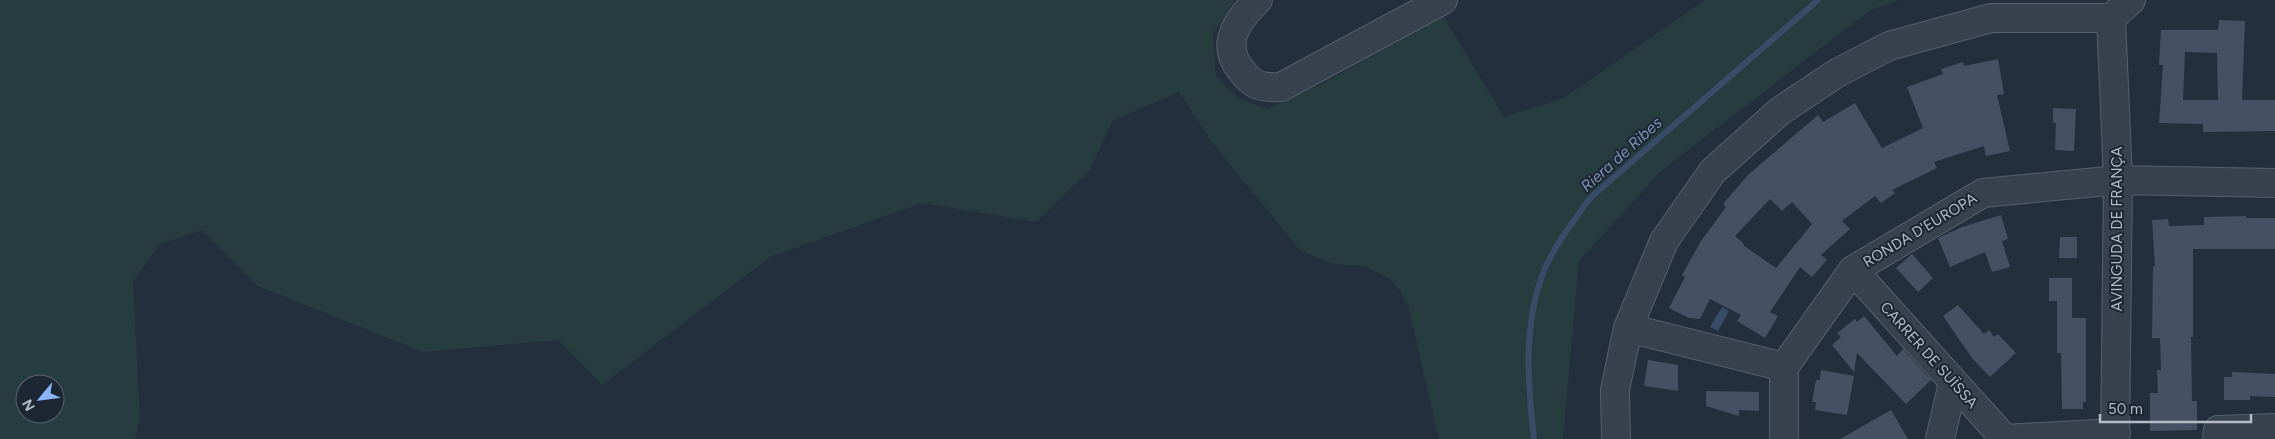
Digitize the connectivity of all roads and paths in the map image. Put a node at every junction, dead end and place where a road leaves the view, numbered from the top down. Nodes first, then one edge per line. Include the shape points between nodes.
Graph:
1 (1258, 0) edge
2 (1442, 0) edge
3 (2131, 0) edge
4 (2111, 18) junction
5 (2118, 180) junction
6 (2275, 183) edge
7 (1853, 270) junction
8 (1628, 328) junction
9 (1784, 367) junction
10 (1953, 382) junction
11 (2275, 428) edge
12 (2115, 436) edge
13 (1616, 439) edge
14 (1784, 439) edge
15 (1940, 439) edge
16 (2004, 439) edge
17 (2217, 439) edge

1 - 2 street via 1244,14 1231,43 1233,60 1246,78 1262,88 1281,87
3 - 4 street
4 - 5 street, AVINGUDA DE FRANÇA
4 - 8 street via 1991,18 1889,46 1837,73 1780,112 1713,171 1664,241
5 - 6 street, RONDA D'EUROPA
5 - 7 street, RONDA D'EUROPA via 1982,192
5 - 12 street, AVINGUDA DE FRANÇA
7 - 9 street, RONDA D'EUROPA
7 - 10 street, CARRER DE SUÏSSA
8 - 9 street
8 - 13 street via 1615,390
9 - 14 street
10 - 15 street
10 - 16 street, CARRER DE SUÏSSA
11 - 17 street via 2218,430
12 - 16 street

